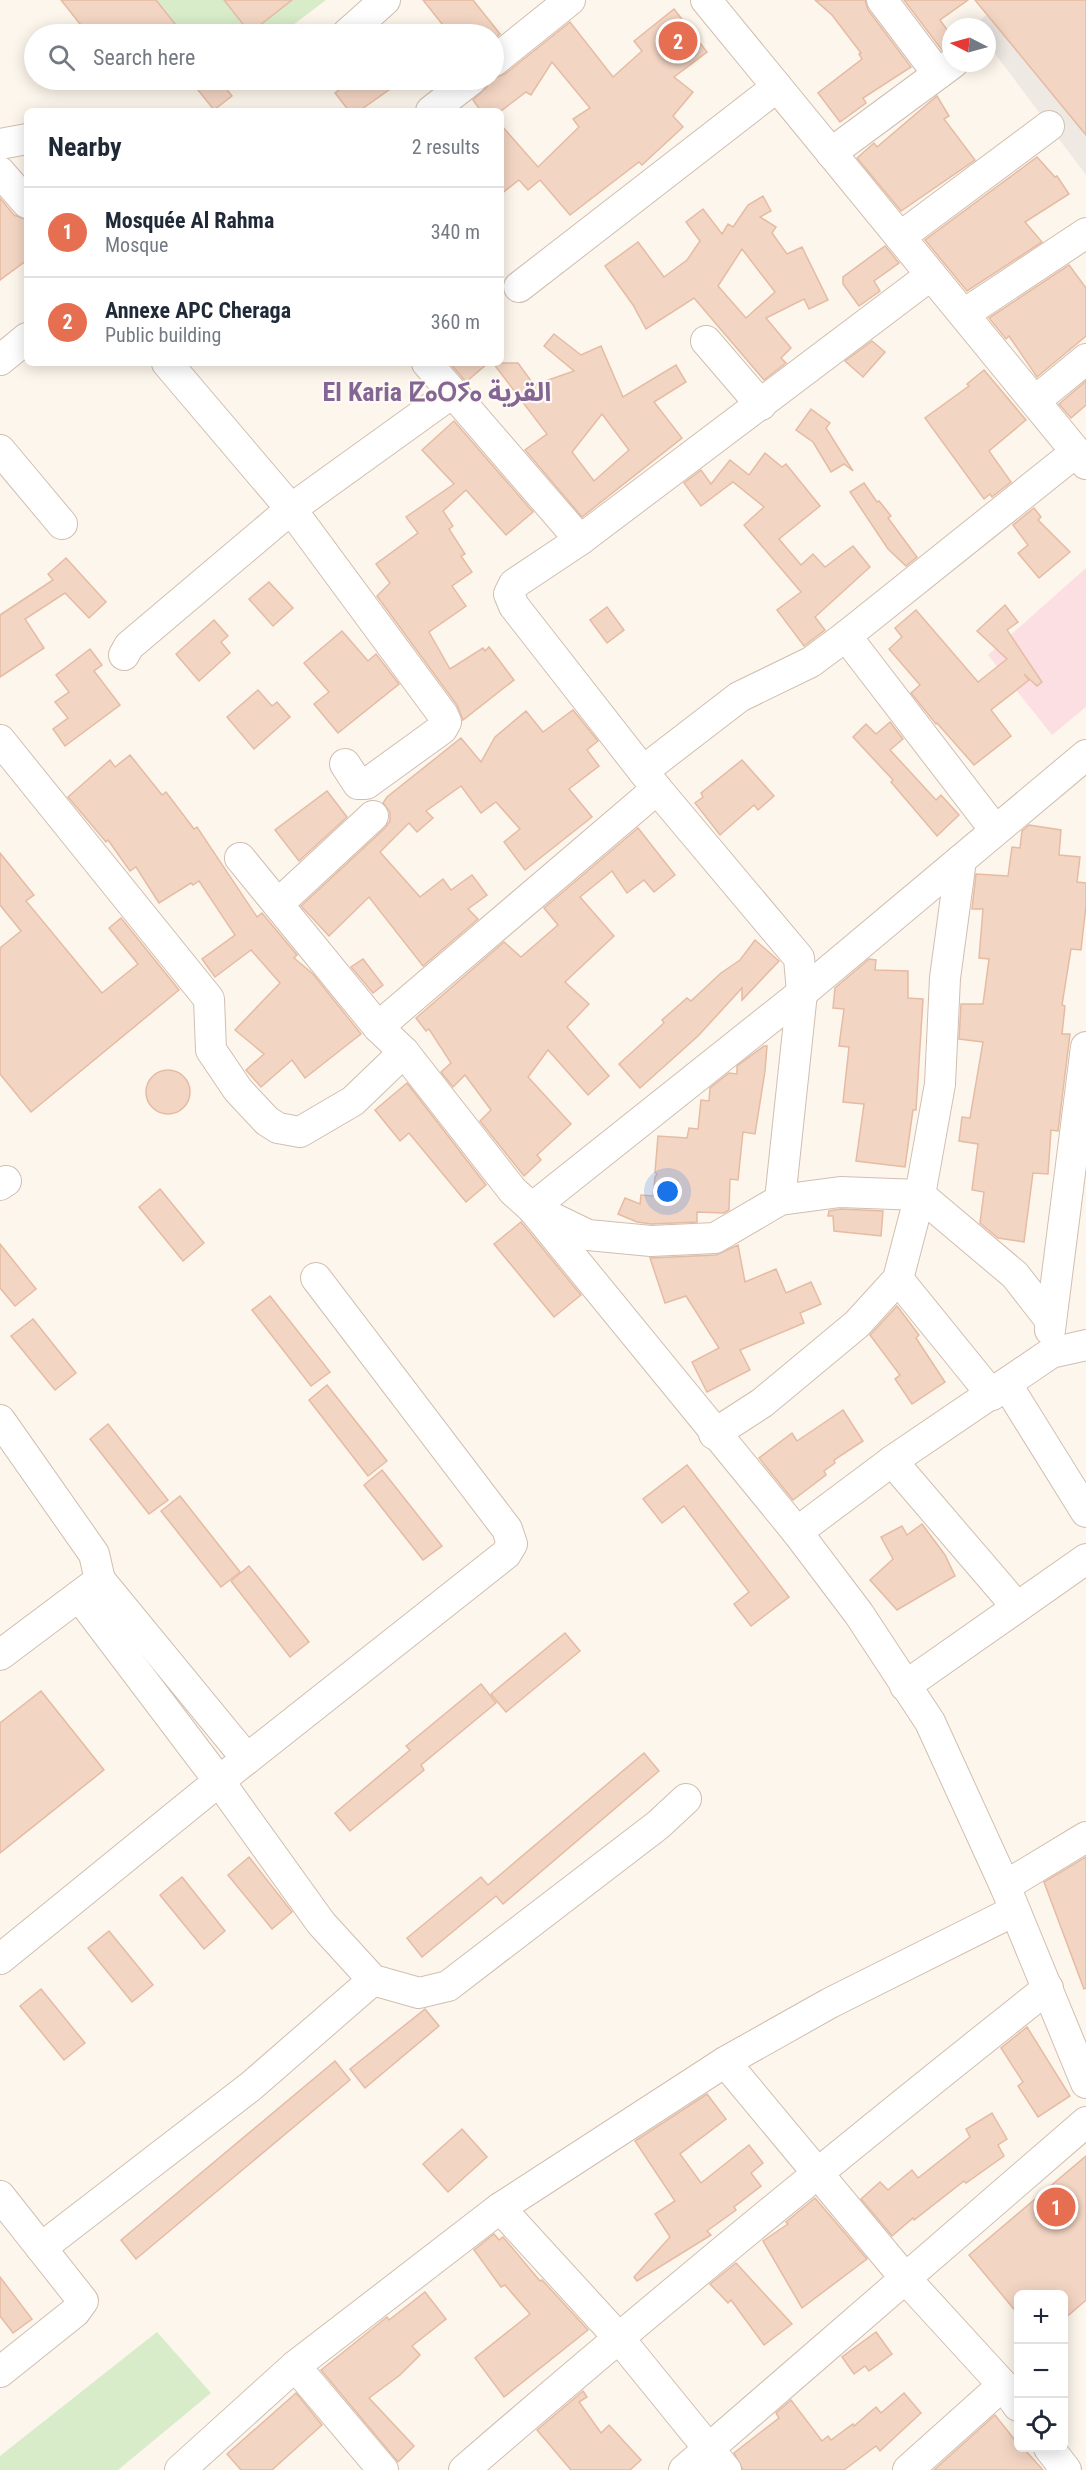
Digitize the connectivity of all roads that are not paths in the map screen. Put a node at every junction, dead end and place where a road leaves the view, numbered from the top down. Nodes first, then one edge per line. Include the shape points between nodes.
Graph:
1 (385, 0) edge
2 (570, 0) edge
3 (706, 0) edge
4 (882, 0) edge
5 (357, 24) edge
6 (504, 53) edge
7 (942, 65) edge
8 (942, 72) edge
9 (777, 87) junction
10 (458, 90) edge
11 (435, 108) edge
12 (1049, 126) dead end
13 (24, 140) edge
14 (0, 144) edge
15 (831, 153) junction
16 (0, 172) edge
17 (24, 200) edge
18 (1086, 233) edge
19 (900, 237) junction
20 (931, 275) junction
21 (519, 287) dead end
22 (964, 314) junction
23 (24, 340) edge
24 (706, 341) dead end
25 (1086, 359) edge
26 (0, 360) edge
27 (171, 366) edge
28 (430, 366) edge
29 (452, 393) junction
30 (1035, 402) junction
31 (761, 405) junction
32 (0, 450) edge
33 (1081, 458) edge
34 (291, 509) junction
35 (62, 524) dead end
36 (580, 540) junction
37 (846, 636) junction
38 (124, 655) dead end
39 (1, 743) edge
40 (1086, 755) edge
41 (345, 764) dead end
42 (650, 780) junction
43 (374, 816) dead end
44 (995, 830) junction
45 (240, 858) dead end
46 (961, 860) junction
47 (278, 904) junction
48 (802, 993) junction
49 (378, 1027) junction
50 (1086, 1047) edge
51 (404, 1052) junction
52 (920, 1195) junction
53 (780, 1200) junction
54 (532, 1208) junction
55 (316, 1278) dead end
56 (898, 1279) junction
57 (1050, 1320) junction
58 (1086, 1345) edge
59 (1051, 1353) junction
60 (1000, 1390) junction
61 (0, 1420) edge
62 (714, 1434) junction
63 (892, 1461) junction
64 (1086, 1512) edge
65 (797, 1532) junction
66 (1086, 1559) edge
67 (89, 1588) junction
68 (1017, 1607) junction
69 (0, 1655) edge
70 (905, 1686) junction
71 (247, 1759) junction
72 (219, 1781) junction
73 (686, 1799) dead end
74 (1086, 1837) edge
75 (1010, 1899) junction
76 (0, 1959) edge
77 (373, 1980) junction
78 (1048, 1988) junction
79 (1075, 2021) edge
80 (725, 2062) junction
81 (1086, 2083) edge
82 (1086, 2122) edge
83 (817, 2171) junction
84 (0, 2196) edge
85 (500, 2208) junction
86 (40, 2248) junction
87 (905, 2278) junction
88 (618, 2337) junction
89 (295, 2366) junction
90 (0, 2372) edge
91 (1011, 2396) edge
92 (1052, 2452) edge
93 (718, 2459) edge
94 (180, 2470) edge
95 (383, 2470) edge
96 (464, 2470) edge
97 (684, 2470) edge
98 (908, 2470) edge
99 (1066, 2470) edge

1 - 5 street
2 - 6 street
3 - 9 street
4 - 7 street
8 - 15 street
9 - 15 street
9 - 21 street
10 - 11 street
12 - 19 street
13 - 14 street
15 - 19 street
16 - 17 street
18 - 22 street
19 - 20 street
20 - 22 street
20 - 31 street
22 - 30 street
23 - 26 street
24 - 31 street
25 - 30 street
27 - 34 street
28 - 29 street
29 - 34 street
29 - 36 street
30 - 33 street
31 - 36 street
32 - 35 street
33 - 37 street
34 - 38 street via 129,646
34 - 41 street via 446,722 442,729 362,786
36 - 42 street via 514,584 509,594 514,606
37 - 42 street via 811,662 739,696
37 - 44 street
39 - 51 street via 209,999 211,1050 238,1090 267,1121 278,1128 300,1132 352,1101
40 - 44 street
42 - 48 street via 799,958
42 - 49 street
43 - 47 street
44 - 46 street
45 - 47 street
46 - 48 street
46 - 52 street via 945,978 940,1084
47 - 49 street
48 - 53 street
48 - 54 street
49 - 51 street
50 - 57 street
51 - 54 street via 513,1191
52 - 53 street via 840,1192
52 - 56 street
52 - 57 street via 1015,1275
53 - 54 street via 715,1238 651,1240 588,1235
54 - 62 street
55 - 71 street via 507,1528 512,1544 506,1554
56 - 60 street
56 - 62 street via 857,1324 762,1403
57 - 59 street
58 - 59 street
59 - 60 street
60 - 63 street
60 - 64 street
61 - 67 street via 94,1554
62 - 65 street
63 - 65 street
63 - 68 street
65 - 70 street via 859,1614
66 - 68 street
67 - 69 street
67 - 71 street
67 - 72 street
68 - 70 street
70 - 75 street via 930,1722
71 - 72 street
72 - 76 street
72 - 77 street via 321,1923
73 - 77 street via 658,1825 448,1986 419,1994
74 - 75 street
75 - 78 street
75 - 80 street
77 - 86 street via 250,2087
78 - 79 street
78 - 83 street
79 - 81 street
80 - 83 street
80 - 85 street
82 - 87 street
83 - 87 street
83 - 88 street
84 - 86 street
85 - 88 street
85 - 89 street
86 - 90 street via 83,2301 75,2312
87 - 91 street
87 - 93 street
88 - 93 street
88 - 96 street
89 - 94 street
89 - 95 street
91 - 98 street
92 - 99 street
93 - 97 street

